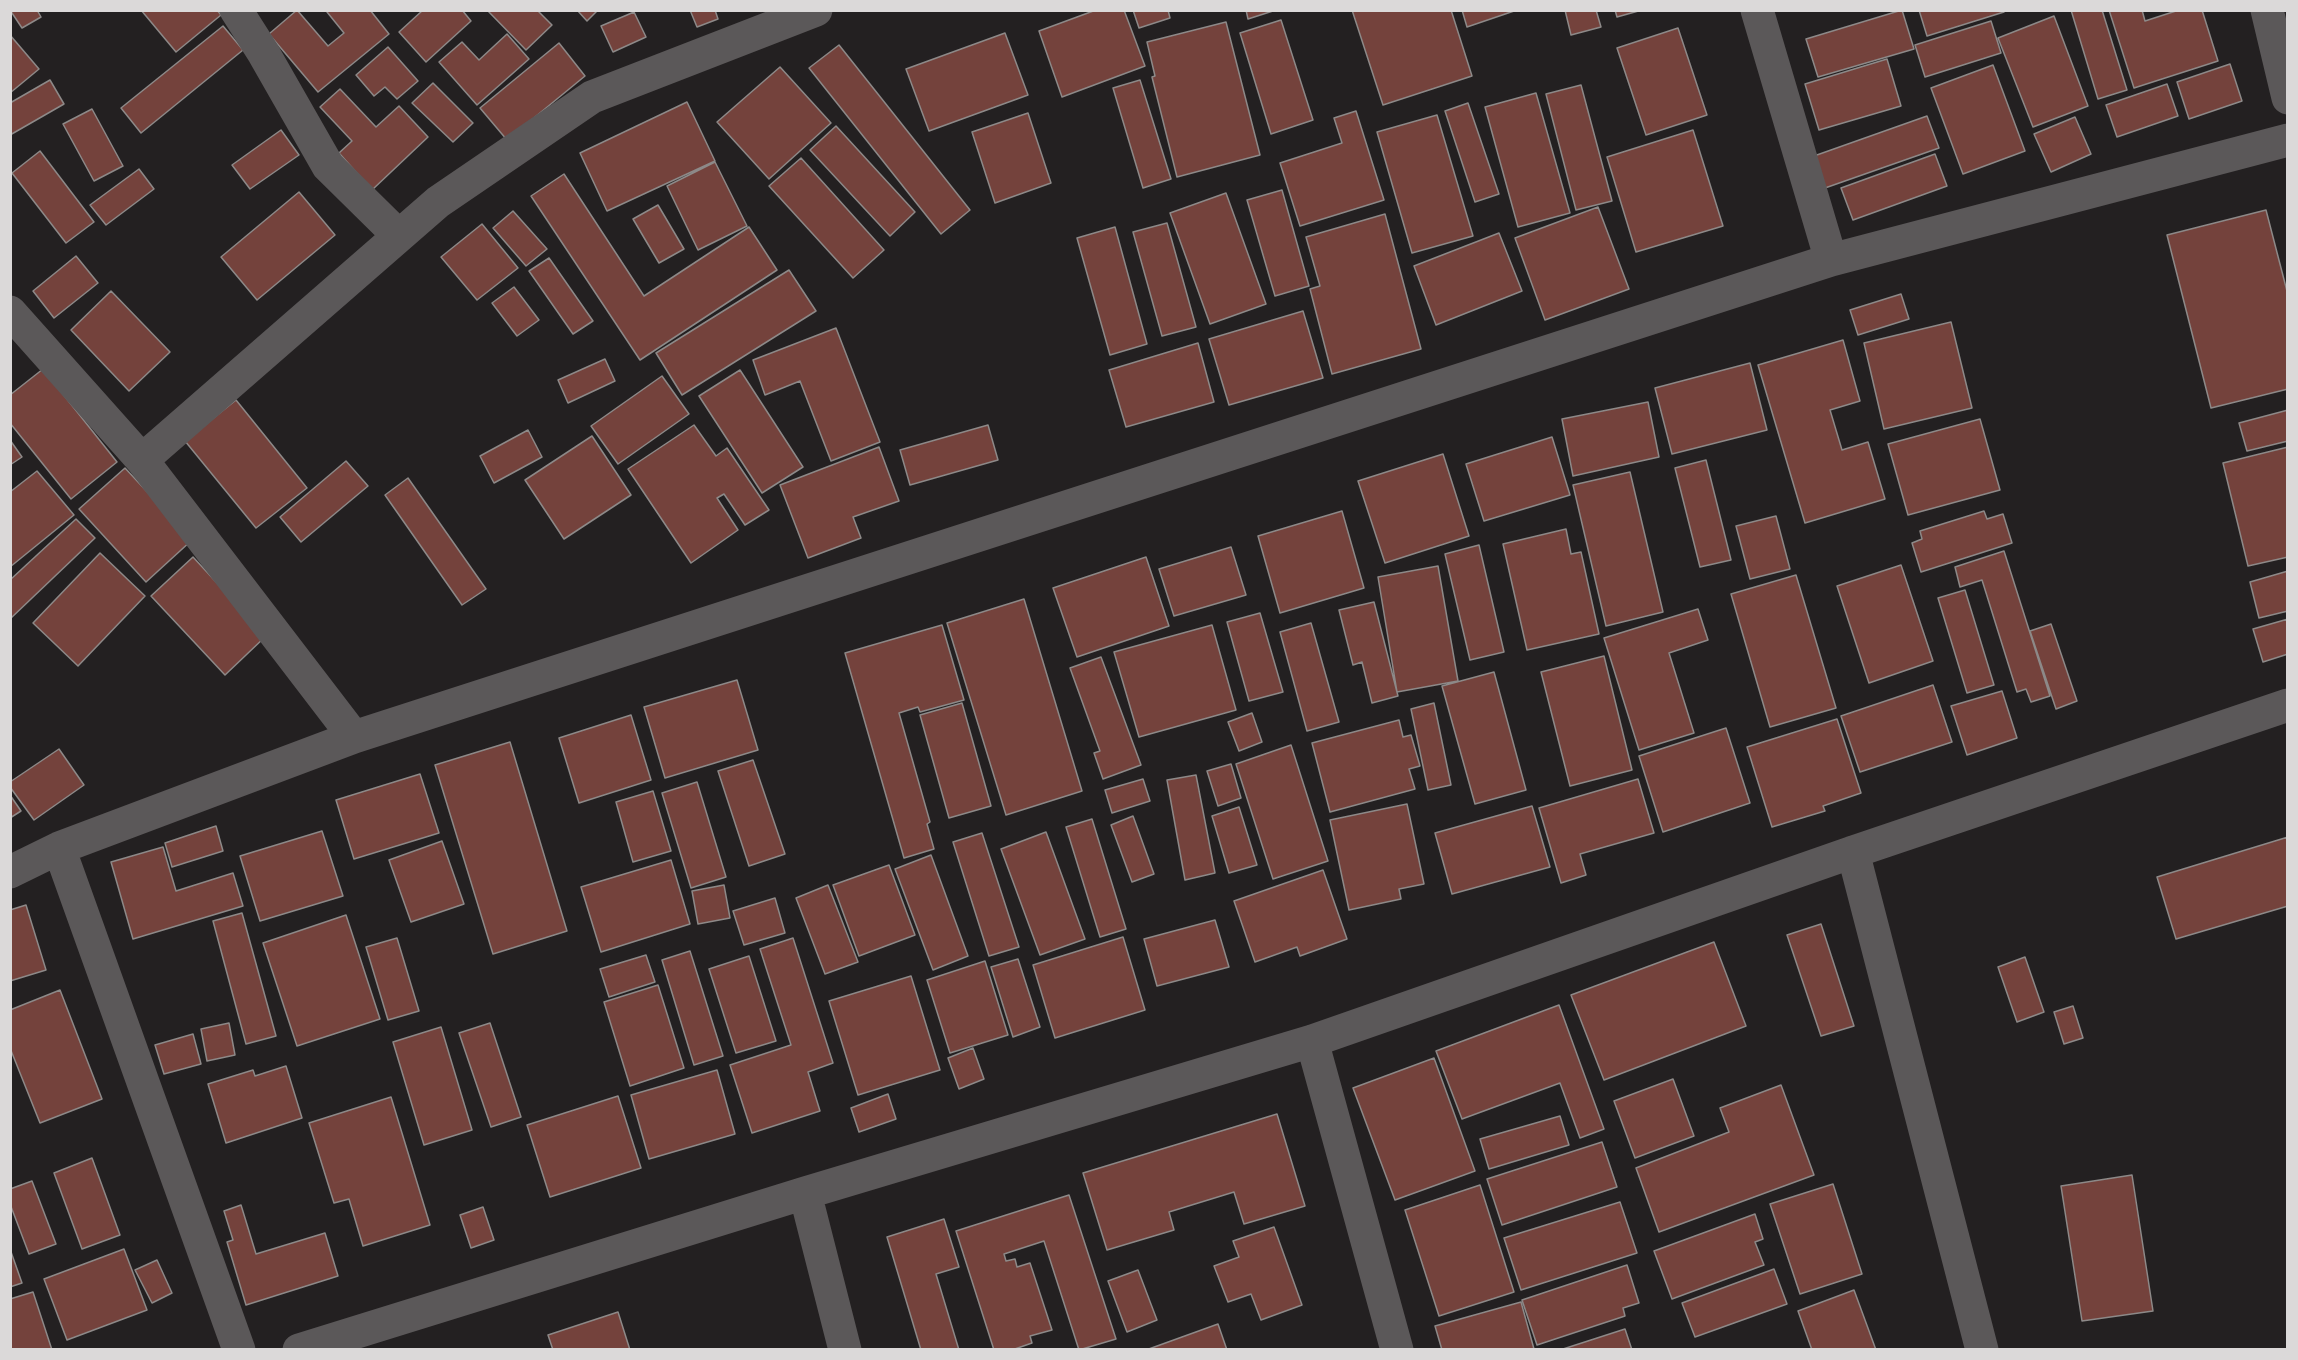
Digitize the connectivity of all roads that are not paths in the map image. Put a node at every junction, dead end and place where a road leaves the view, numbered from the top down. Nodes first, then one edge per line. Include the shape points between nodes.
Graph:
1 (236, 10) edge
2 (816, 10) edge
3 (1757, 10) edge
4 (2267, 10) edge
5 (752, 22) edge
6 (2288, 98) edge
7 (2288, 140) edge
8 (399, 236) junction
9 (1831, 260) junction
10 (10, 312) edge
11 (142, 460) junction
12 (2288, 705) edge
13 (354, 737) junction
14 (58, 848) junction
15 (1854, 852) junction
16 (10, 872) edge
17 (1312, 1041) junction
18 (805, 1193) junction
19 (239, 1350) edge
20 (299, 1350) edge
21 (845, 1350) edge
22 (1397, 1350) edge
23 (1982, 1350) edge

1 - 8 street via 328,166
2 - 5 street
3 - 9 street
4 - 6 street
5 - 8 street via 592,97 438,202
7 - 9 street
8 - 11 street
9 - 13 street
10 - 11 street
11 - 13 street
12 - 15 street
13 - 14 street
14 - 16 street
14 - 19 street
15 - 17 street
15 - 23 street
17 - 18 street
17 - 22 street
18 - 20 street
18 - 21 street

